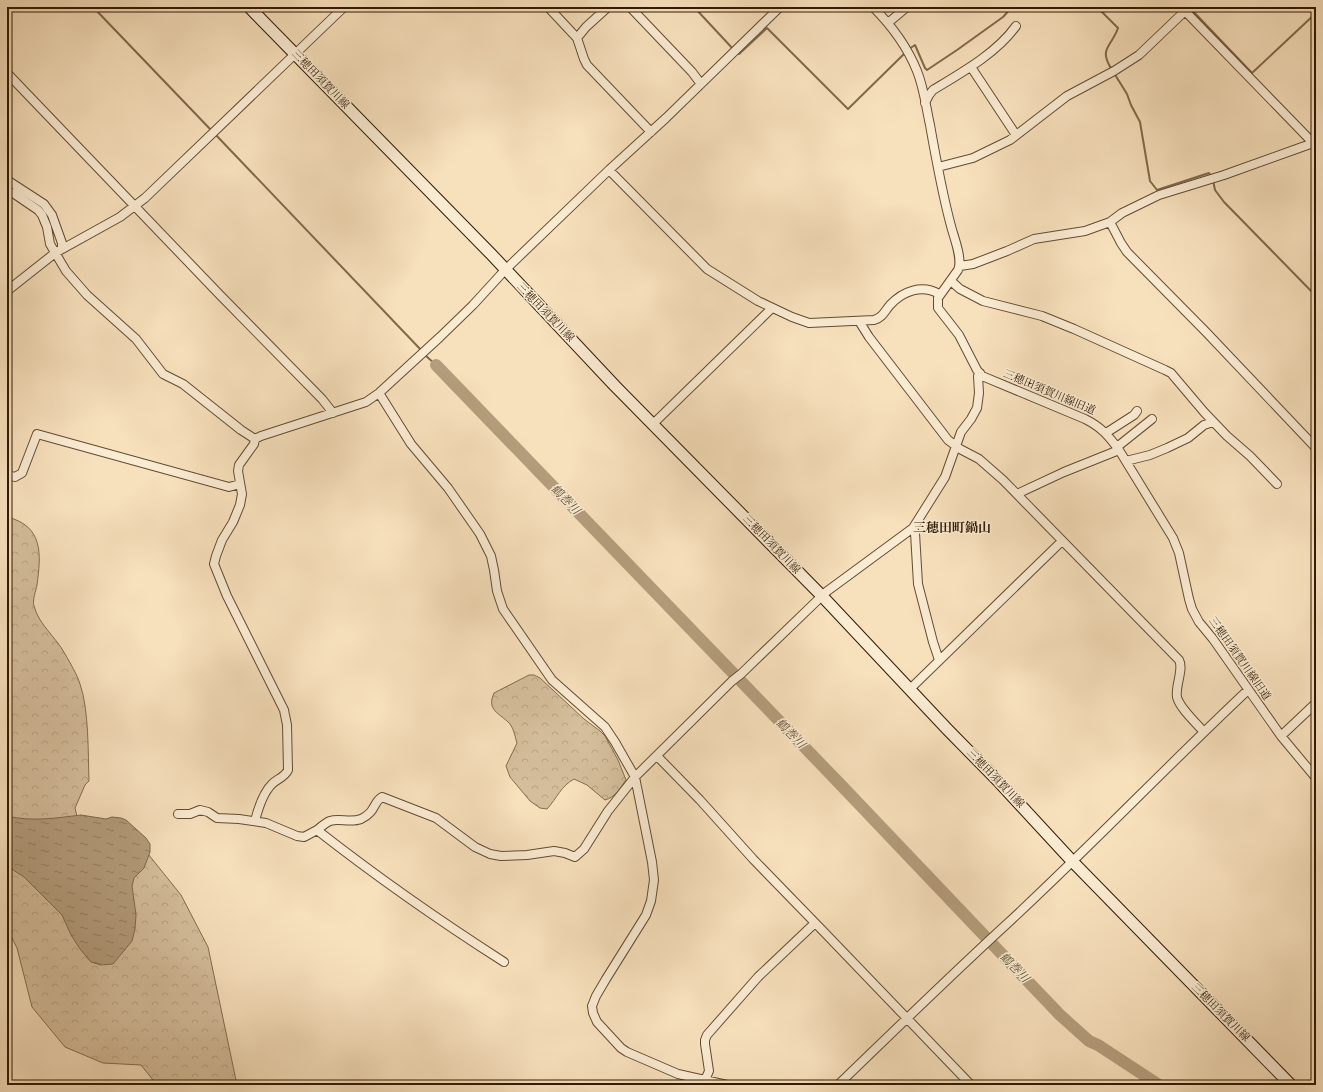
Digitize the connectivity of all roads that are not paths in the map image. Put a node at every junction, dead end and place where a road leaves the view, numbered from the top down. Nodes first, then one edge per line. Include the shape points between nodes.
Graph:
1 (249, 7) edge
2 (344, 7) edge
3 (548, 7) edge
4 (608, 7) edge
5 (630, 7) edge
6 (780, 7) edge
7 (873, 7) edge
8 (907, 7) edge
9 (1183, 9) edge
10 (888, 22) junction
11 (1016, 26) dead end
12 (577, 38) junction
13 (294, 54) junction
14 (971, 67) junction
15 (7, 73) edge
16 (701, 84) junction
17 (926, 103) junction
18 (651, 132) junction
19 (1016, 135) junction
20 (1315, 144) edge
21 (938, 167) junction
22 (609, 170) junction
23 (7, 180) edge
24 (7, 193) edge
25 (136, 206) junction
26 (1110, 222) junction
27 (58, 251) junction
28 (960, 266) junction
29 (505, 270) junction
30 (951, 281) junction
31 (7, 291) edge
32 (939, 294) junction
33 (772, 308) junction
34 (859, 321) junction
35 (980, 373) junction
36 (378, 393) junction
37 (1137, 411) dead end
38 (333, 413) junction
39 (1152, 419) dead end
40 (1213, 422) junction
41 (653, 424) junction
42 (1106, 433) junction
43 (255, 439) junction
44 (956, 446) junction
45 (1118, 448) junction
46 (1316, 448) edge
47 (1126, 461) junction
48 (7, 475) edge
49 (240, 484) junction
50 (1276, 484) dead end
51 (1017, 494) junction
52 (913, 528) junction
53 (1062, 541) junction
54 (822, 596) junction
55 (939, 660) junction
56 (910, 689) junction
57 (1248, 690) junction
58 (1316, 703) edge
59 (1203, 731) junction
60 (1281, 736) junction
61 (657, 756) junction
62 (635, 777) junction
63 (1316, 778) edge
64 (178, 814) dead end
65 (255, 821) junction
66 (317, 830) junction
67 (1072, 861) junction
68 (815, 922) junction
69 (504, 962) dead end
70 (907, 1019) junction
71 (705, 1080) junction
72 (727, 1085) edge
73 (838, 1085) edge
74 (971, 1085) edge
75 (1291, 1085) edge

1 - 13 main road, 三穂田須賀川線
2 - 13 street
3 - 12 street
4 - 12 street
5 - 16 street
6 - 16 street
7 - 10 street
8 - 10 street
9 - 19 street via 1139,55 1068,96
9 - 20 street
10 - 17 street via 906,46 918,72
11 - 14 street via 1010,35
12 - 18 street via 587,65
13 - 25 street
13 - 29 main road, 三穂田須賀川線
14 - 17 street via 933,90
14 - 19 street
15 - 25 street
16 - 18 street
17 - 21 street
18 - 22 street
19 - 21 street via 973,158
20 - 26 street via 1159,195 1122,213
21 - 28 street
22 - 29 street
22 - 33 street via 707,269
23 - 27 street via 41,201 49,210 62,243
24 - 27 street via 13,193 38,210 45,221 50,244
25 - 27 street
25 - 38 street
26 - 28 street via 1085,231 1034,239 980,261
26 - 46 street via 1127,252
27 - 31 street
27 - 43 street via 66,271 87,295 136,339 163,374 187,387
28 - 30 street
29 - 36 street via 473,306
29 - 41 main road, 三穂田須賀川線
30 - 32 street
30 - 40 street via 960,289 983,301 1042,316 1171,373
32 - 34 street via 923,289 910,291 894,301 880,318
32 - 35 street, 三穂田須賀川線旧道 via 938,308 959,335
33 - 34 street via 809,323
33 - 41 street
34 - 44 street via 948,440
35 - 42 street, 三穂田須賀川線旧道 via 992,381 1085,419
35 - 44 street via 979,404 961,432
36 - 38 street via 366,402
36 - 62 street via 411,444 448,488 480,534 490,556 503,609 552,680 605,728
37 - 42 street
38 - 43 street
39 - 45 street
40 - 47 street via 1204,425 1188,438 1150,456
40 - 50 street
41 - 54 main road, 三穂田須賀川線
42 - 45 street, 三穂田須賀川線旧道
43 - 49 street via 239,463
44 - 51 street via 979,459
44 - 52 street via 945,477
45 - 47 street, 三穂田須賀川線旧道
45 - 51 street
47 - 57 street, 三穂田須賀川線旧道 via 1176,544 1192,609
48 - 49 street via 15,477 22,473 37,434 229,487
49 - 65 street via 242,494 238,510 222,540 214,564 227,596 284,710 287,724 288,770 268,789
51 - 53 street
52 - 54 street
52 - 55 street via 918,584
53 - 55 street
53 - 59 street via 1179,660 1181,665 1177,698 1182,708
54 - 56 main road, 三穂田須賀川線
54 - 61 street
55 - 56 street
56 - 67 main road, 三穂田須賀川線
57 - 59 street
57 - 60 street, 三穂田須賀川線旧道
58 - 60 street
59 - 67 street
60 - 63 street, 三穂田須賀川線旧道
61 - 62 street
61 - 68 street via 753,860
62 - 66 street via 576,857 554,851 527,855 490,854 475,847 436,818 382,797 372,813 353,820 331,821
62 - 71 street via 652,862 654,880 651,901 646,915 596,996 593,1013 603,1030 627,1052 678,1074
64 - 65 street via 190,814 200,810 217,818
65 - 66 street via 297,836 304,836
66 - 69 street via 408,897
67 - 70 street
67 - 75 main road, 三穂田須賀川線
68 - 70 street
68 - 71 street via 758,977 708,1035 705,1044 709,1070
70 - 73 street
70 - 74 street
71 - 72 street

